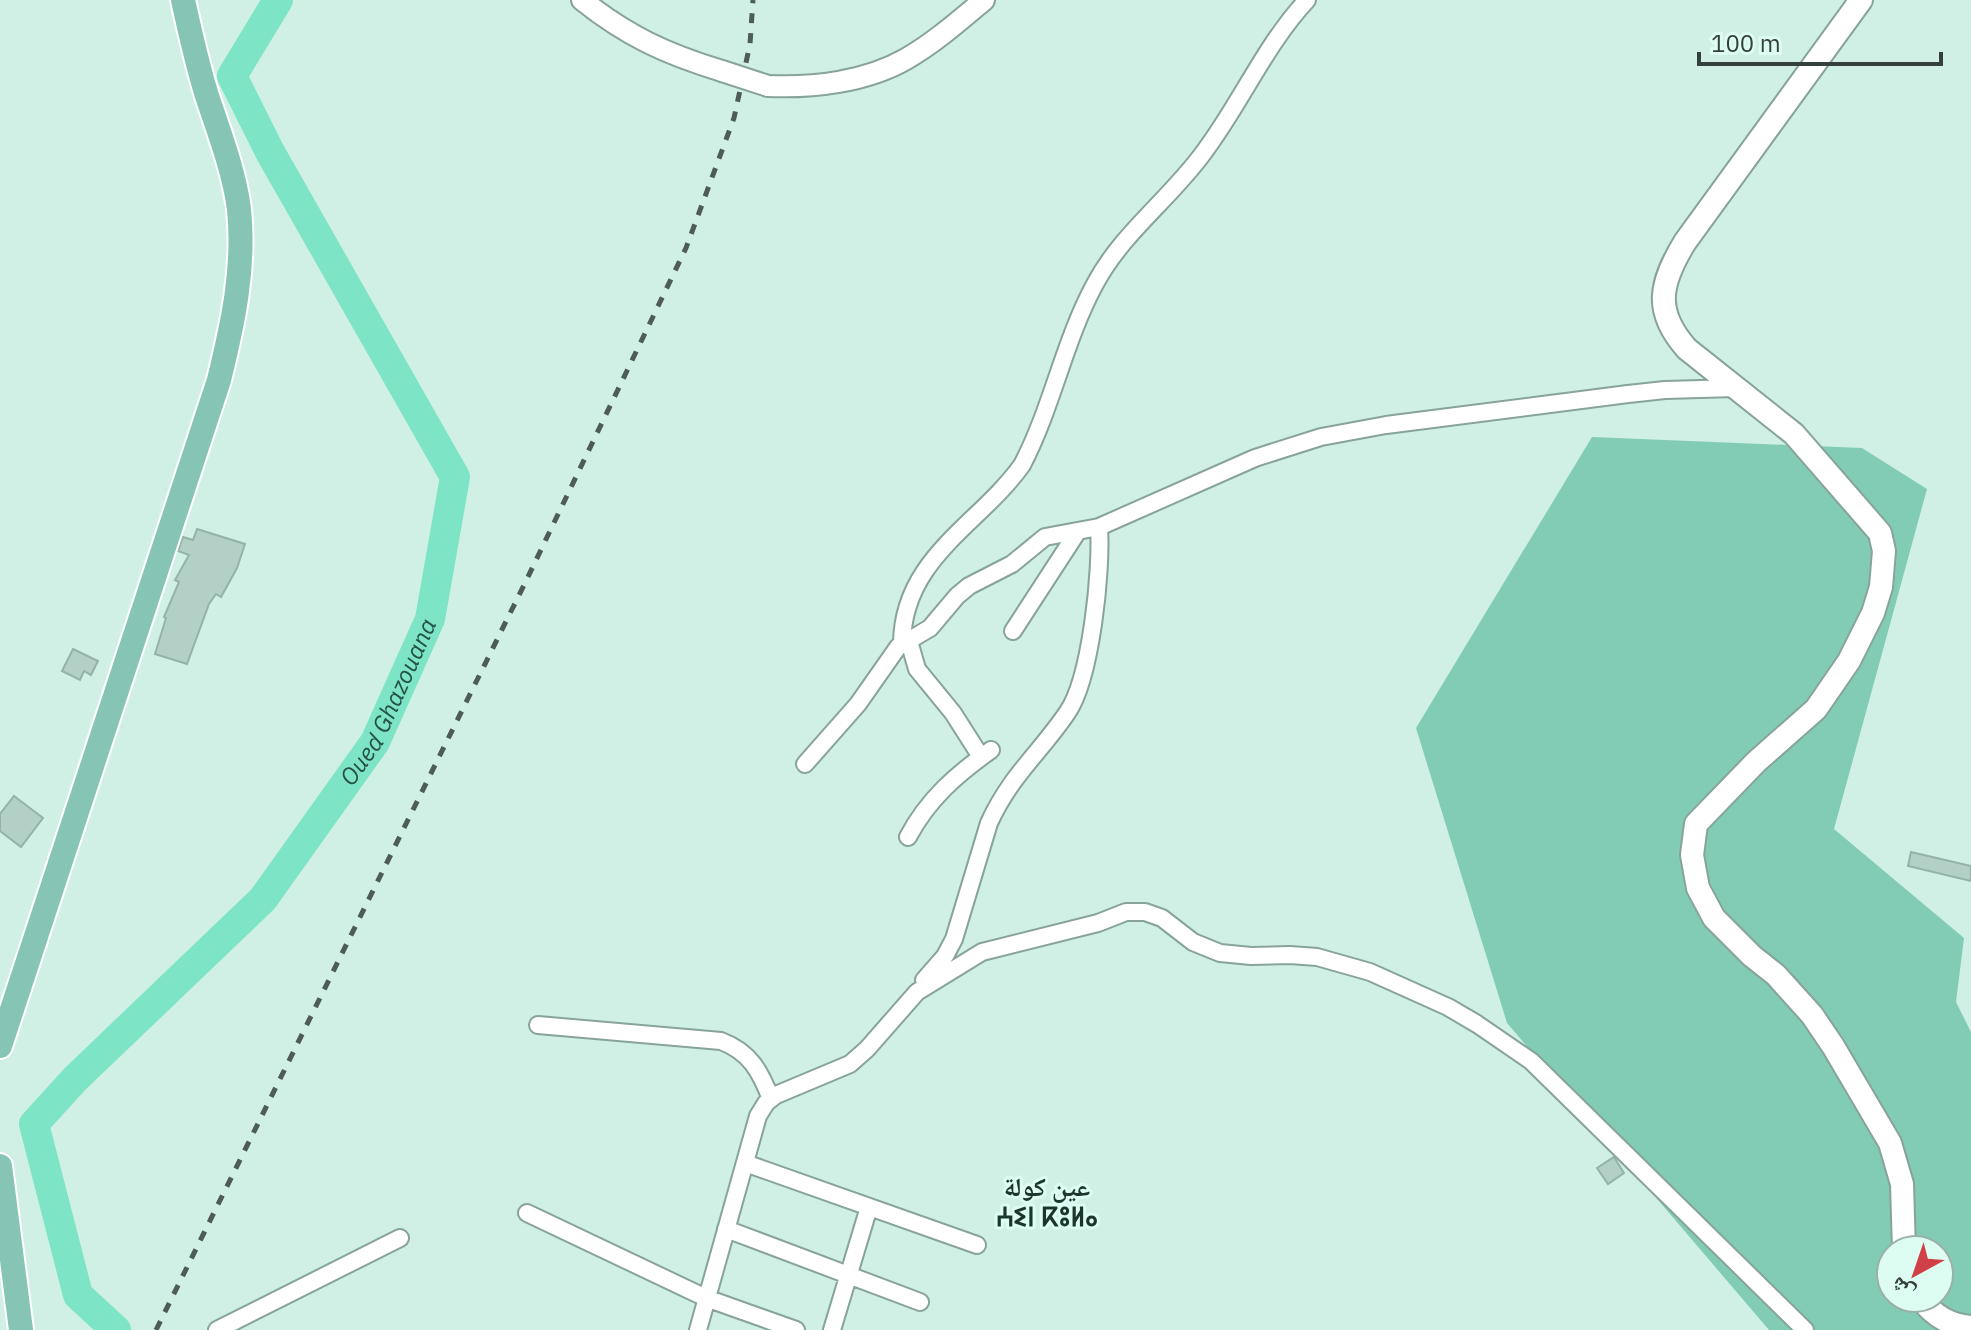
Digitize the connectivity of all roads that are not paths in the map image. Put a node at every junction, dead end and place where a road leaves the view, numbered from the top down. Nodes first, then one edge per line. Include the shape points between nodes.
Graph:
1 (183, 0) edge
2 (582, 0) edge
3 (984, 0) edge
4 (1307, 0) edge
5 (1861, 0) edge
6 (1736, 388) junction
7 (1099, 527) junction
8 (1078, 531) junction
9 (1013, 631) dead end
10 (905, 642) junction
11 (805, 764) dead end
12 (908, 837) dead end
13 (917, 992) junction
14 (538, 1025) dead end
15 (0, 1046) edge
16 (771, 1099) junction
17 (745, 1163) junction
18 (0, 1166) edge
19 (869, 1207) junction
20 (527, 1213) dead end
21 (726, 1229) junction
22 (1904, 1234) edge
23 (400, 1238) dead end
24 (977, 1245) dead end
25 (848, 1275) junction
26 (706, 1298) junction
27 (920, 1302) dead end
28 (1935, 1314) edge
29 (1971, 1327) edge
30 (21, 1330) edge
31 (217, 1330) edge
32 (698, 1330) edge
33 (796, 1330) edge
34 (832, 1330) edge
35 (1805, 1330) edge

1 - 15 main road via 239,208 235,313 219,380
2 - 3 street, bridge via 641,42 689,61 768,86 816,86 904,61
4 - 10 street via 1193,167 1102,272 1022,465 929,564 908,607
5 - 6 main road via 1685,242 1666,281 1665,317 1672,333
6 - 7 street via 1628,394 1321,437 1255,458
6 - 22 main road via 1794,434 1880,533 1884,551 1873,613 1830,692 1696,824 1692,855 1698,888 1714,918 1812,1015 1875,1115 1902,1184
7 - 8 street
7 - 13 street via 1099,571 1081,685 1068,712 997,807 954,939
8 - 9 street
8 - 10 street via 1039,540 1012,564 962,591 930,628
10 - 11 street
10 - 12 street via 917,669 986,754 932,800
13 - 16 street via 850,1064
13 - 35 street via 992,948 1136,911 1155,914 1193,942 1220,953 1317,957 1370,972 1448,1007 1531,1061
14 - 16 street via 721,1041 755,1065
16 - 17 street via 758,1116
17 - 19 street
17 - 21 street
18 - 30 main road
19 - 24 street
19 - 25 street
20 - 26 street
21 - 25 street
21 - 26 street
23 - 31 street
25 - 27 street
25 - 34 street
26 - 32 street
26 - 33 street
28 - 29 main road via 1956,1326

